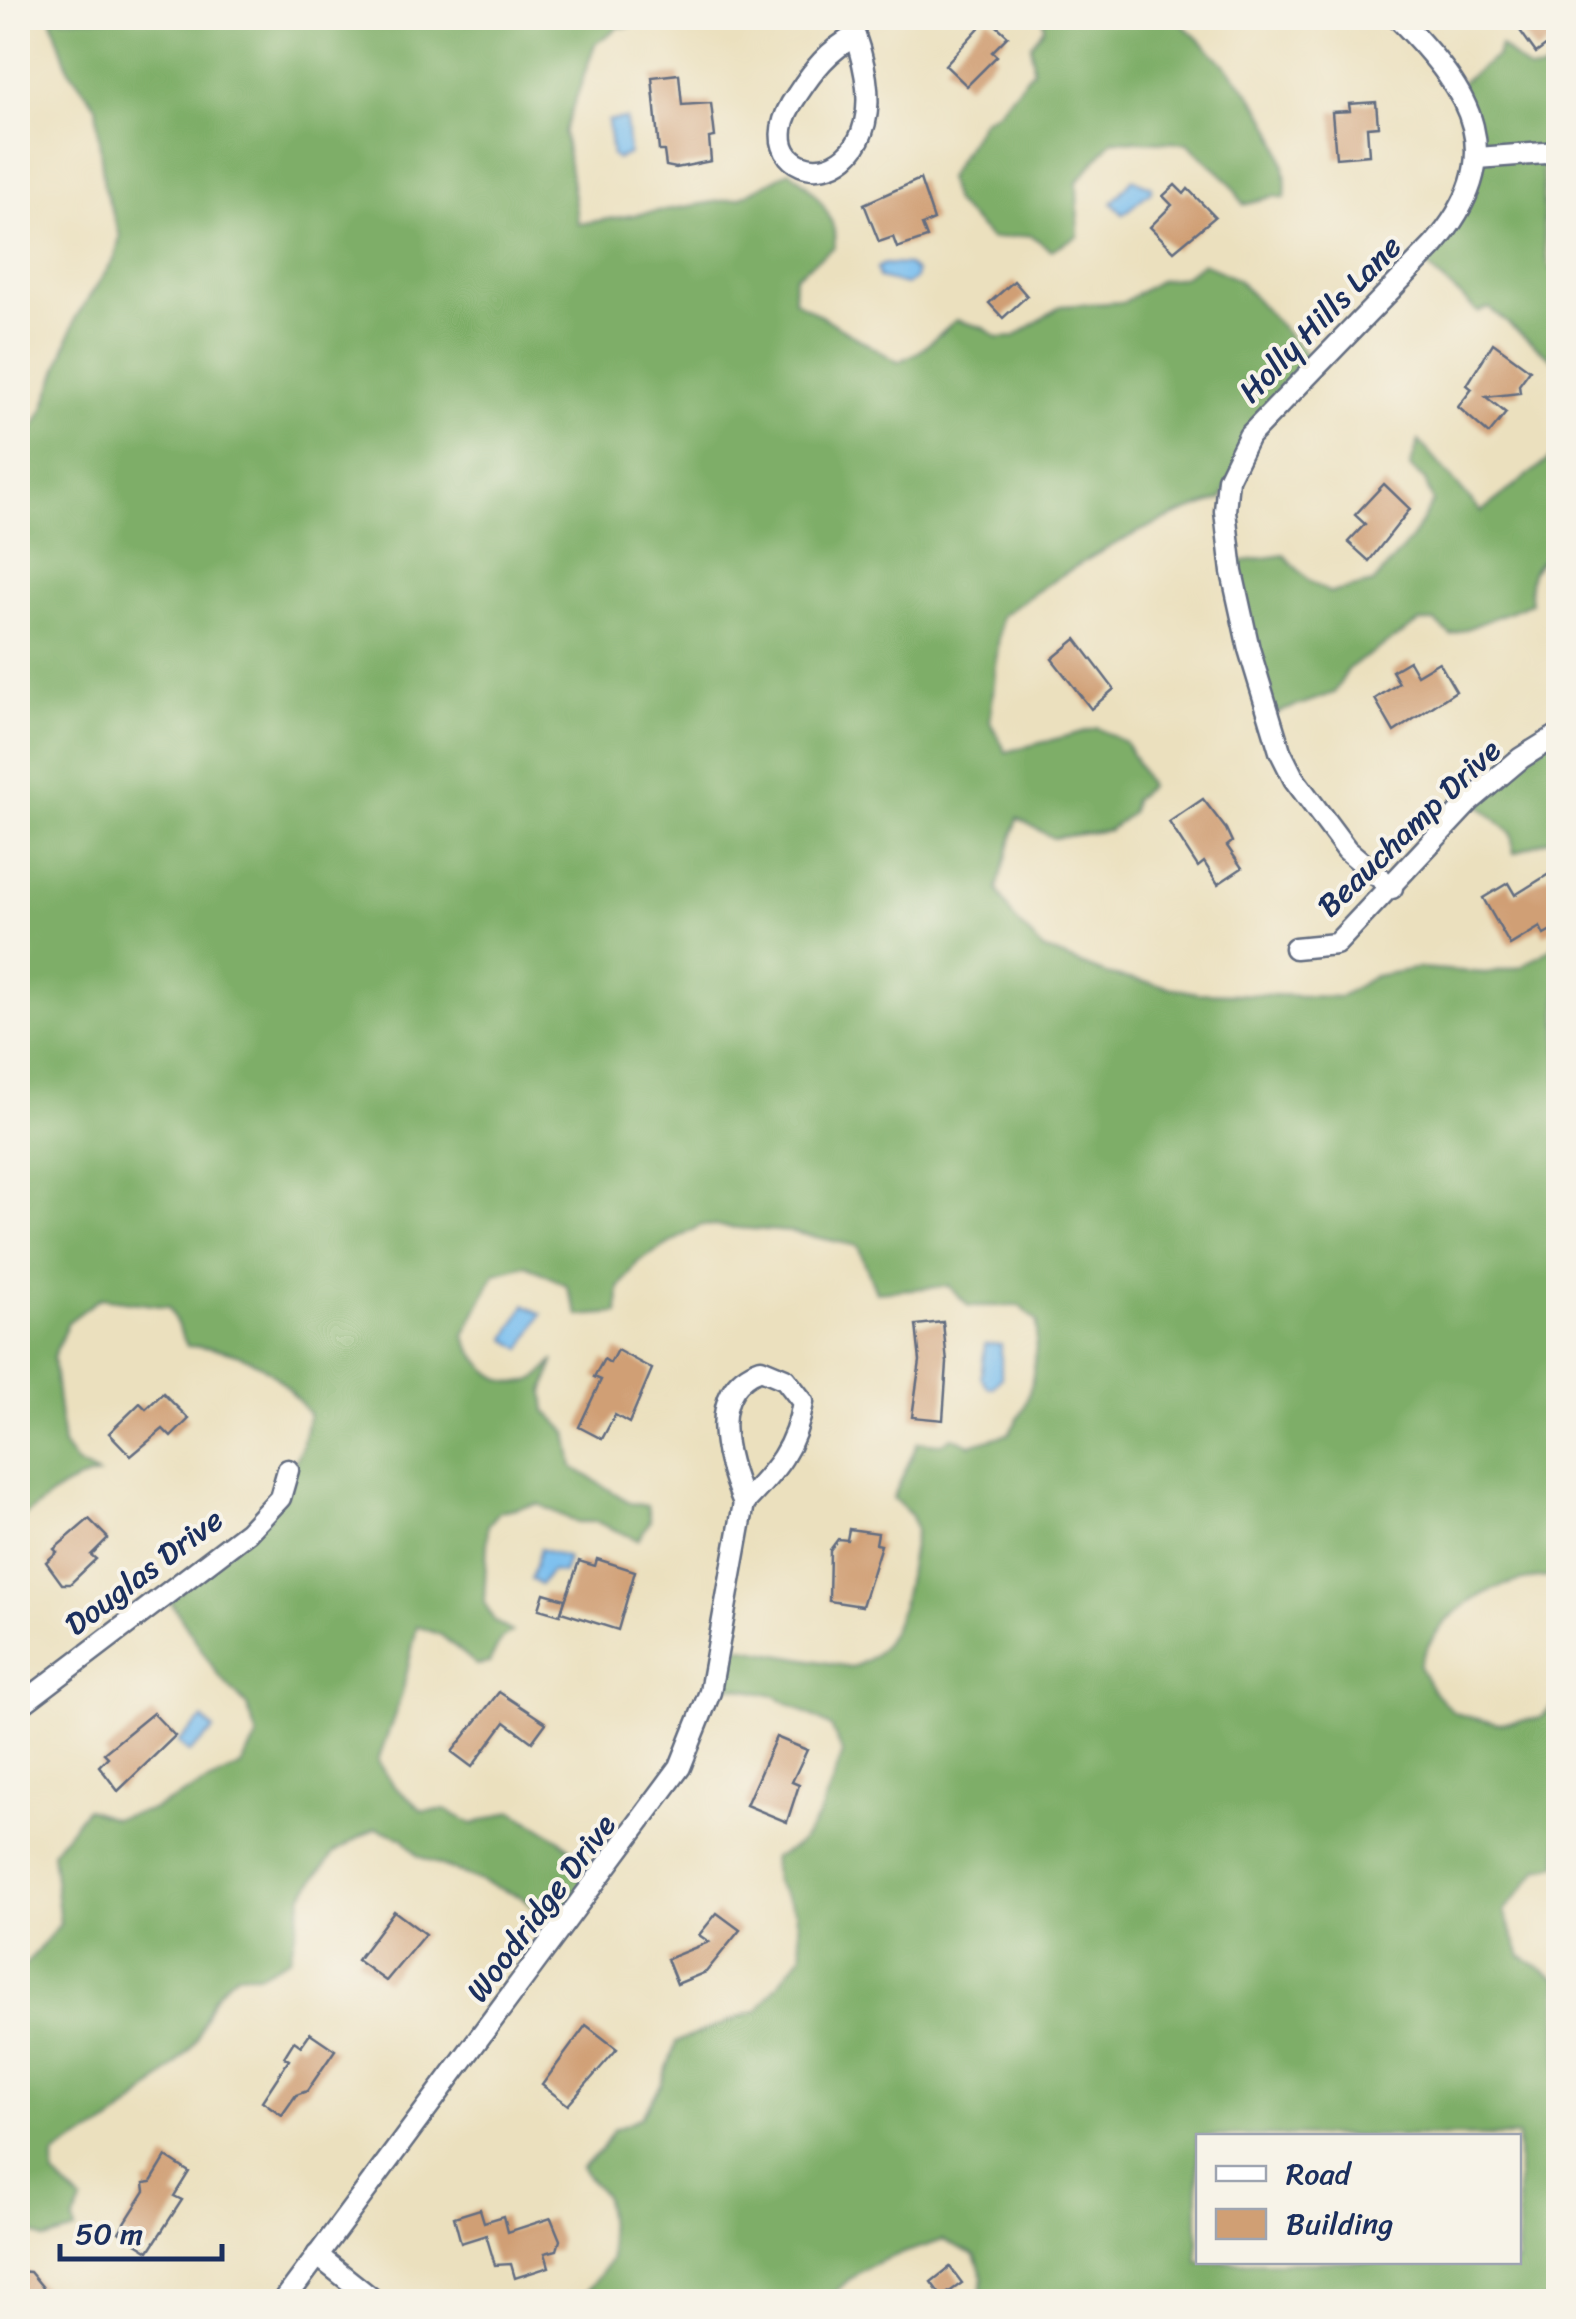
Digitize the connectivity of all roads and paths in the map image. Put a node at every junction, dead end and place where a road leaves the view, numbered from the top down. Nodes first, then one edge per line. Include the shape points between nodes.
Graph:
1 (1398, 18) edge
2 (859, 27) edge
3 (1558, 152) edge
4 (1478, 158) junction
5 (1558, 735) edge
6 (1392, 888) junction
7 (1296, 948) dead end
8 (288, 1470) dead end
9 (744, 1503) junction
10 (18, 1707) edge
11 (317, 2255) junction
12 (283, 2302) edge
13 (376, 2302) edge

1 - 4 street via 1465,103
2 - 2 street via 866,67 862,134 850,157 811,170 794,162 780,128 830,50
3 - 4 street
4 - 6 street, Holly Hills Lane via 1457,219 1266,415 1228,479 1232,572 1280,750 1338,838
5 - 6 street, Beauchamp Drive via 1470,802
6 - 7 street, Beauchamp Drive via 1336,944
8 - 10 street, Douglas Drive via 280,1498 248,1532
9 - 9 street, Woodridge Drive via 724,1437 726,1400 740,1376 760,1369 785,1379 802,1402 799,1430 785,1460
9 - 11 street, Woodridge Drive via 710,1692 680,1767
11 - 12 street, Woodridge Drive
11 - 13 street

